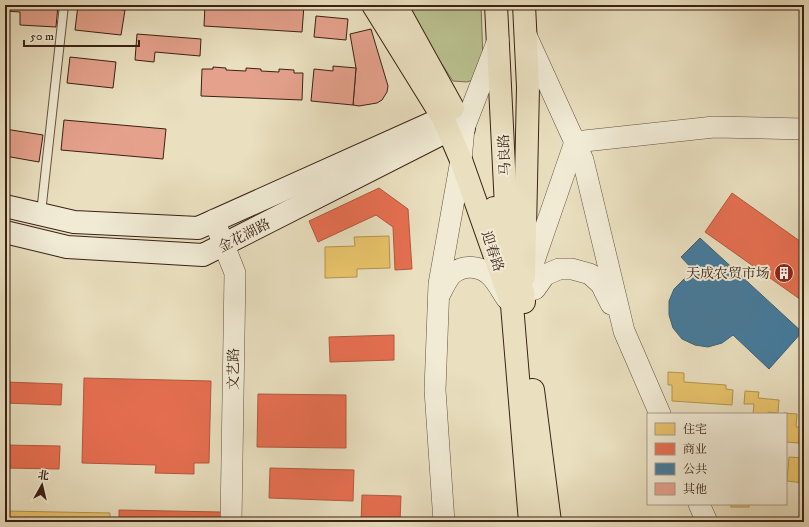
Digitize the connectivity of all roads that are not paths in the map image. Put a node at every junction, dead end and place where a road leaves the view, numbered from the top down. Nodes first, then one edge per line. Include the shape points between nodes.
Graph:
1 (64, 5) edge
2 (373, 5) edge
3 (396, 5) edge
4 (496, 5) edge
5 (524, 5) edge
6 (525, 34) junction
7 (499, 38) junction
8 (452, 125) junction
9 (804, 129) edge
10 (574, 142) junction
11 (461, 160) junction
12 (5, 206) edge
13 (41, 214) junction
14 (214, 220) junction
15 (5, 232) edge
16 (224, 245) junction
17 (508, 248) junction
18 (439, 297) junction
19 (518, 299) junction
20 (624, 331) junction
21 (660, 413) edge
22 (699, 505) edge
23 (231, 522) edge
24 (444, 522) edge
25 (530, 522) edge
26 (550, 522) edge
27 (707, 522) edge

1 - 13 lane
2 - 8 highway, 迎春路
3 - 8 highway, 迎春路
4 - 7 highway, 马良路
5 - 6 highway, 马良路
6 - 10 street
6 - 19 highway, 马良路 via 528,87
7 - 8 street
7 - 17 highway, 马良路
8 - 11 highway, 迎春路
8 - 14 main road
8 - 16 main road, 金花湖路
8 - 17 highway, 迎春路
9 - 10 street via 714,127
10 - 19 street
10 - 20 street via 583,160
11 - 18 street via 439,284
11 - 19 highway, 迎春路
12 - 13 main road
13 - 14 main road via 74,222 198,228
14 - 16 street, 文艺路
15 - 16 main road, 金花湖路 via 67,247 203,255
16 - 23 street, 文艺路 via 235,273
17 - 19 highway, 迎春路
18 - 19 street via 452,274 462,268 472,267 491,276
18 - 24 street via 435,390
19 - 20 street via 535,288 546,275 559,269 572,269 590,274 601,284
19 - 25 highway, 迎春路
19 - 26 highway, 迎春路 via 526,332
20 - 21 street
22 - 27 street

